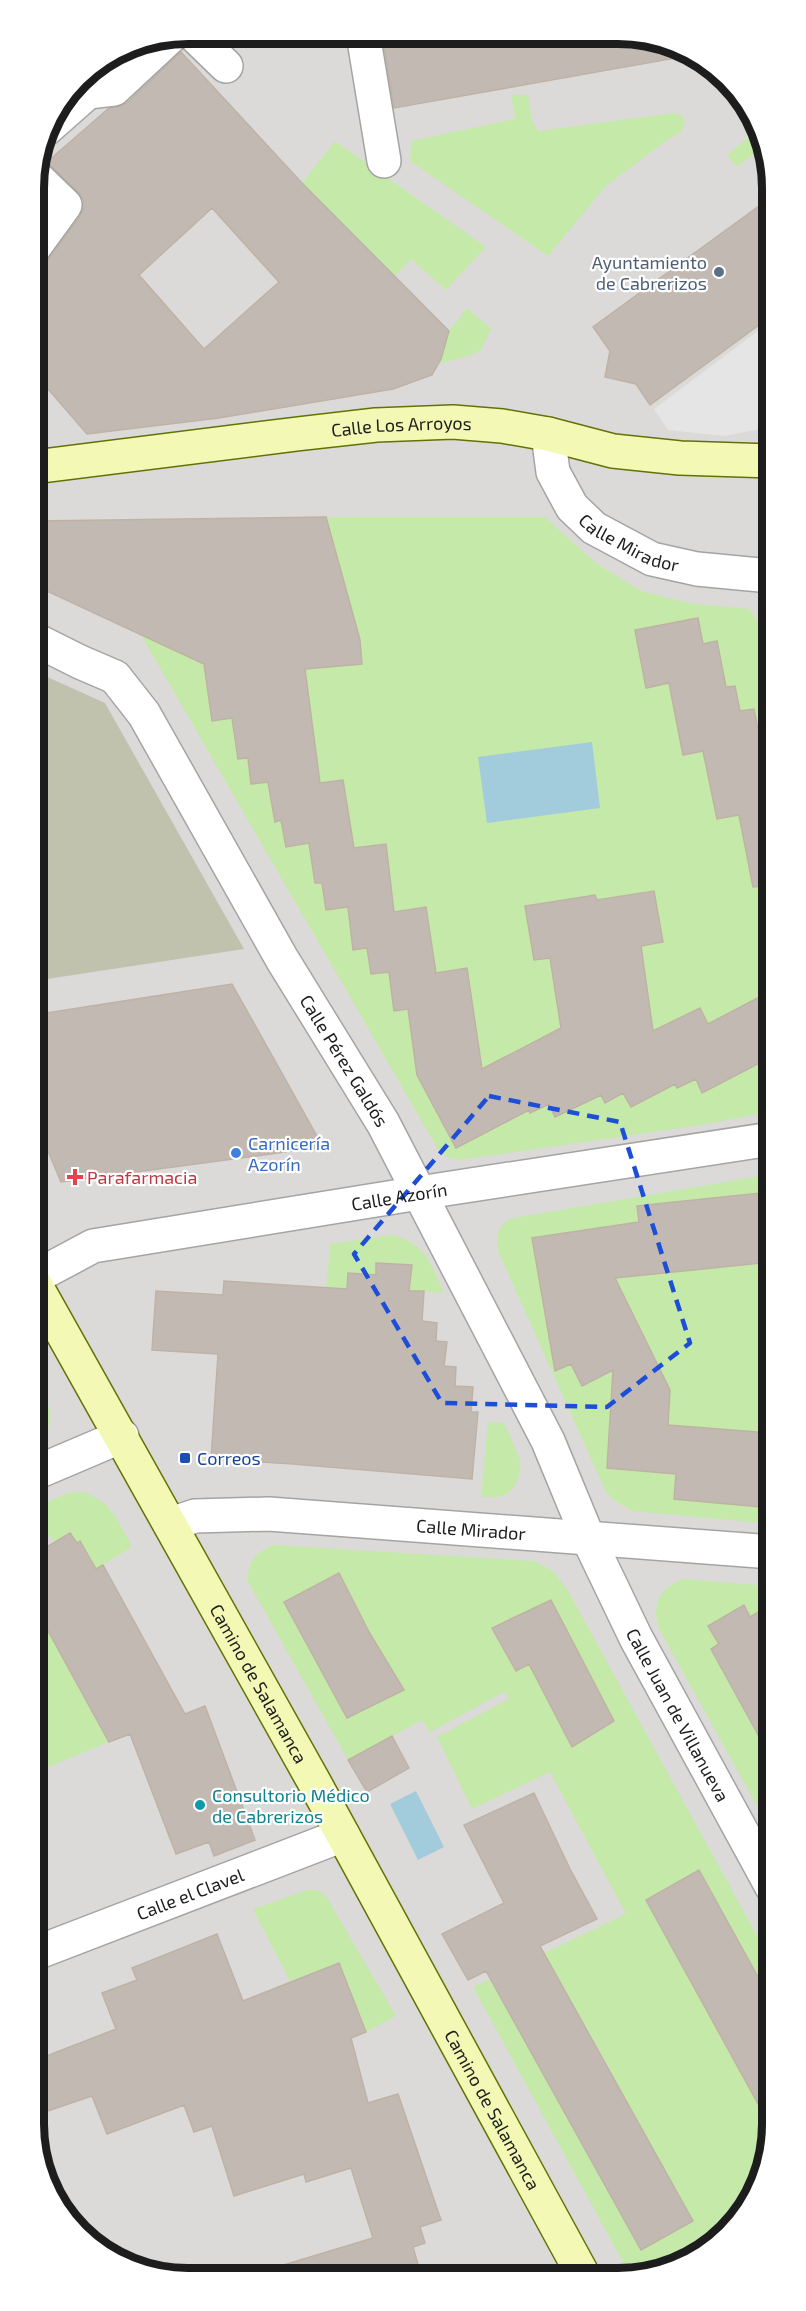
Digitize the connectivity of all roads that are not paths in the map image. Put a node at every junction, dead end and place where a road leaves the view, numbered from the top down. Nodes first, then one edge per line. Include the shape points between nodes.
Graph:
1 (203, 44) edge
2 (365, 44) edge
3 (160, 46) edge
4 (226, 66) dead end
5 (86, 86) edge
6 (384, 161) dead end
7 (44, 185) edge
8 (44, 234) edge
9 (548, 434) junction
10 (762, 461) edge
11 (44, 466) edge
12 (762, 575) edge
13 (44, 644) edge
14 (762, 1140) edge
15 (419, 1192) junction
16 (44, 1272) edge
17 (44, 1300) edge
18 (122, 1436) junction
19 (44, 1469) edge
20 (171, 1524) junction
21 (589, 1540) junction
22 (762, 1551) edge
23 (343, 1835) junction
24 (762, 1869) edge
25 (44, 1950) edge
26 (575, 2268) edge

1 - 4 street
2 - 6 street
3 - 5 street via 114,89
7 - 8 street via 65,205
9 - 10 street, Calle Los Arroyos via 613,451
9 - 11 street, Calle Los Arroyos via 453,422 376,425
9 - 12 street, Calle Mirador via 553,472 572,507 594,528 652,559 697,569
13 - 15 street, Calle Pérez Galdós via 115,676 144,714 282,959 383,1123
14 - 15 street, Calle Azorín
15 - 16 street, Calle Azorín via 93,1246
15 - 21 street, Calle Pérez Galdós via 548,1441
17 - 18 street, Camino de Salamanca
18 - 19 street
18 - 20 street, Camino de Salamanca
20 - 21 street, Calle Mirador via 195,1516 269,1514
20 - 23 street, Camino de Salamanca
21 - 22 street, Calle Mirador
21 - 24 street, Calle Juan de Villanueva via 636,1638
23 - 25 street, Calle el Clavel
23 - 26 street, Camino de Salamanca

